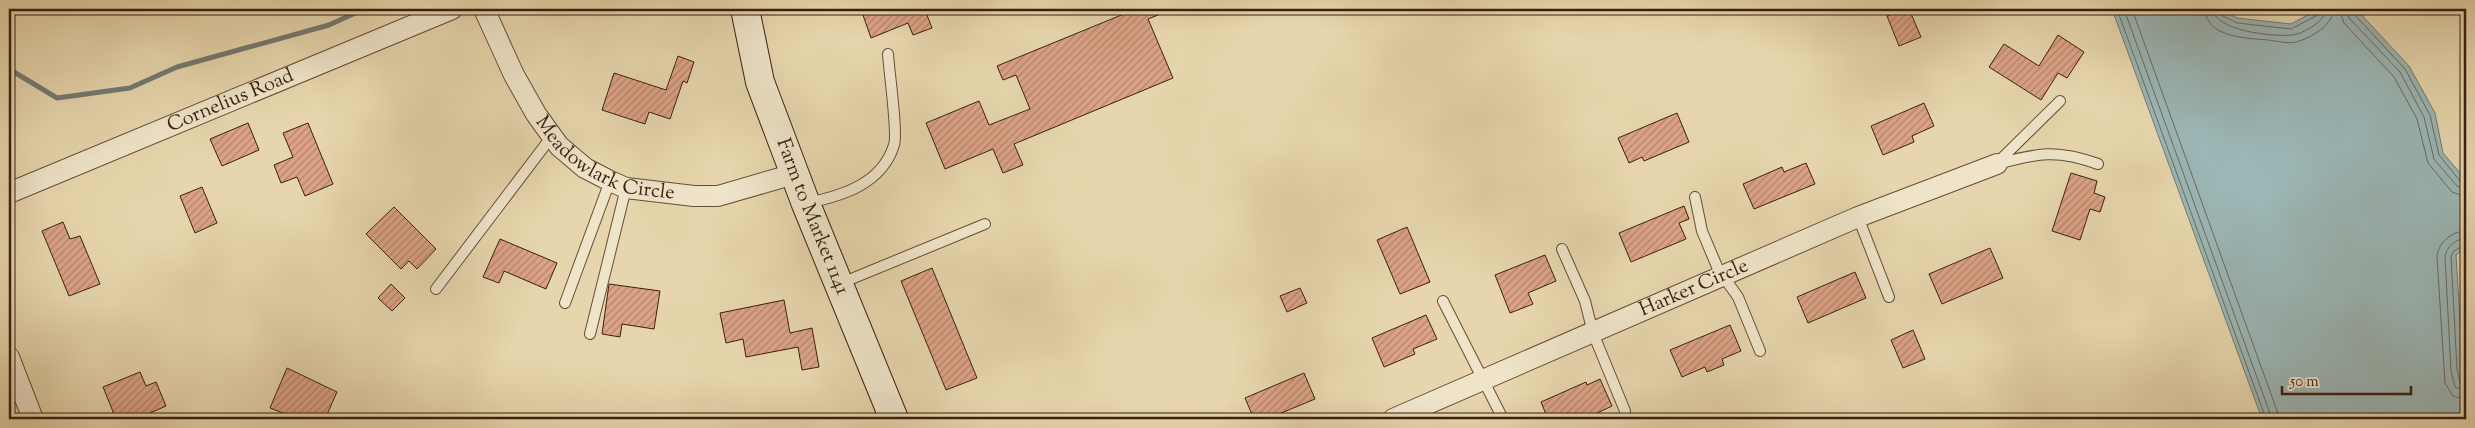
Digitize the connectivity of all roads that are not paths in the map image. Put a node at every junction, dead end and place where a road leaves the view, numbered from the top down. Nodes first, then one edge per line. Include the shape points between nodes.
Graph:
1 (452, 9) edge
2 (484, 9) edge
3 (745, 9) edge
4 (888, 54) dead end
5 (2060, 101) dead end
6 (552, 136) junction
7 (1997, 164) junction
8 (2098, 164) dead end
9 (794, 174) junction
10 (618, 185) junction
11 (9, 193) edge
12 (1695, 197) dead end
13 (806, 204) junction
14 (1858, 218) junction
15 (985, 224) dead end
16 (1562, 249) dead end
17 (1724, 276) junction
18 (839, 284) junction
19 (436, 288) dead end
20 (1889, 297) dead end
21 (1443, 301) dead end
22 (565, 303) dead end
23 (1592, 333) junction
24 (590, 334) dead end
25 (1760, 351) dead end
26 (9, 357) edge
27 (1482, 380) junction
28 (1625, 411) dead end
29 (33, 419) edge
30 (894, 419) edge
31 (1393, 419) edge
32 (1503, 419) edge

1 - 11 street, Cornelius Road
2 - 6 street, Meadowlark Circle via 514,75
3 - 9 street, Farm to Market 1141 via 760,82
4 - 13 lane via 895,144 883,168 866,182 836,197
5 - 7 lane
6 - 10 street, Meadowlark Circle via 585,168
6 - 19 lane
7 - 8 lane via 2032,155 2061,153
7 - 14 street, Harker Circle
9 - 10 street, Meadowlark Circle via 718,196 694,196
9 - 13 street, Farm to Market 1141
10 - 22 lane
10 - 24 lane
12 - 17 lane via 1702,231 1718,270
13 - 18 street, Farm to Market 1141
14 - 17 street, Harker Circle
14 - 20 lane
15 - 18 lane
16 - 23 lane via 1585,302
17 - 23 street, Harker Circle
17 - 25 lane via 1738,297
18 - 30 street, Farm to Market 1141
21 - 27 lane
23 - 27 street, Harker Circle
23 - 28 lane
26 - 29 street
27 - 31 street, Harker Circle
27 - 32 lane

